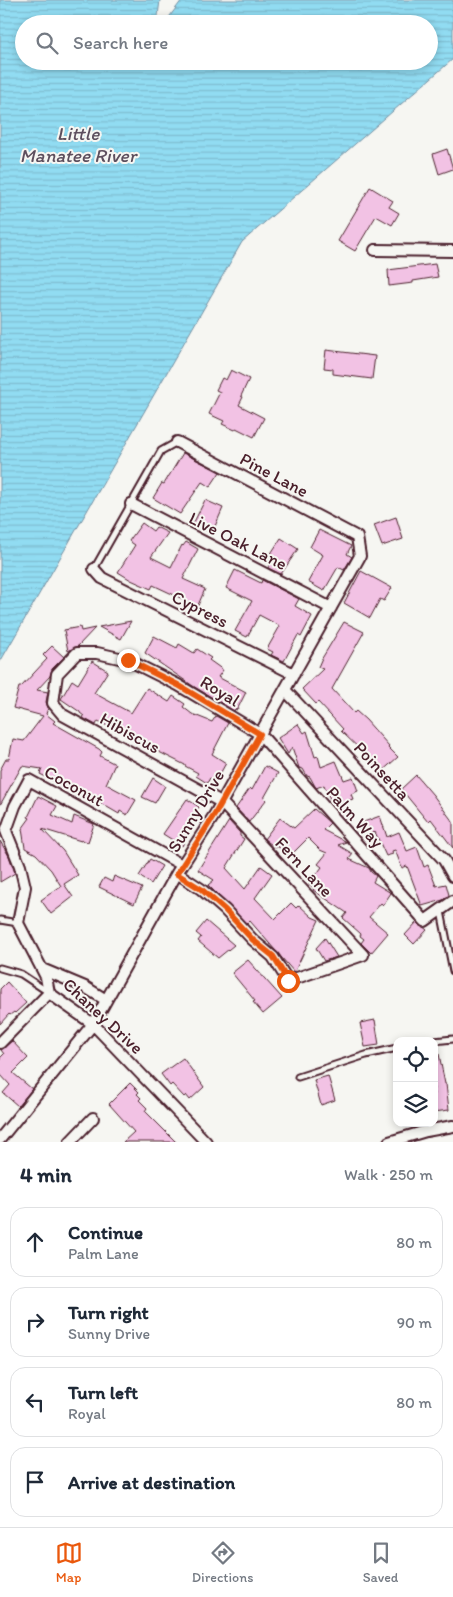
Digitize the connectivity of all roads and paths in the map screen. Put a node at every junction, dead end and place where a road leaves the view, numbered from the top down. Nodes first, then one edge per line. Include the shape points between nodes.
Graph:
1 (375, 250) dead end
2 (453, 250) edge
3 (176, 442) joint
4 (131, 504) junction
5 (357, 537) joint
6 (94, 569) joint
7 (331, 608) junction
8 (57, 674) joint
9 (294, 674) junction
10 (284, 690) junction
11 (260, 734) junction
12 (222, 802) junction
13 (179, 869) junction
14 (453, 876) edge
15 (453, 901) edge
16 (441, 910) junction
17 (0, 920) edge
18 (18, 923) junction
19 (0, 968) edge
20 (42, 970) junction
21 (453, 971) edge
22 (49, 993) junction
23 (106, 1000) junction
24 (93, 1024) junction
25 (453, 1039) edge
26 (438, 1041) edge
27 (0, 1043) edge
28 (393, 1049) edge
29 (298, 1077) dead end
30 (93, 1118) dead end
31 (453, 1126) edge
32 (0, 1139) edge
33 (70, 1142) edge
34 (206, 1142) edge
35 (389, 1142) edge

1 - 2 street
3 - 4 lane via 161,451
3 - 5 street, Pine Lane
4 - 6 lane
4 - 7 street, Live Oak Lane
5 - 7 street, Sunny Drive via 360,556
6 - 9 street, Cypress via 102,578
7 - 9 street, Sunny Drive
8 - 11 street, Royal via 77,653 97,653 128,660 178,685
8 - 12 street, Hibiscus via 53,703 63,715
9 - 10 street, Sunny Drive
10 - 11 street, Sunny Drive
10 - 14 street, Poinsetta via 444,860
11 - 12 street, Sunny Drive
11 - 16 street, Palm Way via 425,921
12 - 13 street, Sunny Drive
12 - 13 street, Fern Lane via 363,955 288,981 273,956
13 - 18 street, Coconut via 29,780 6,831 25,887
13 - 23 street, Sunny Drive
15 - 16 street
16 - 21 lane
17 - 18 lane
18 - 20 street, Chaney Drive
19 - 22 lane via 21,974
20 - 22 street, Chaney Drive
20 - 23 street
22 - 24 street, Chaney Drive
22 - 27 street
23 - 24 street, Sunny Drive
24 - 32 street, Sunny Drive
24 - 34 street, Chaney Drive
25 - 26 lane
28 - 29 lane
30 - 33 street
31 - 35 street

